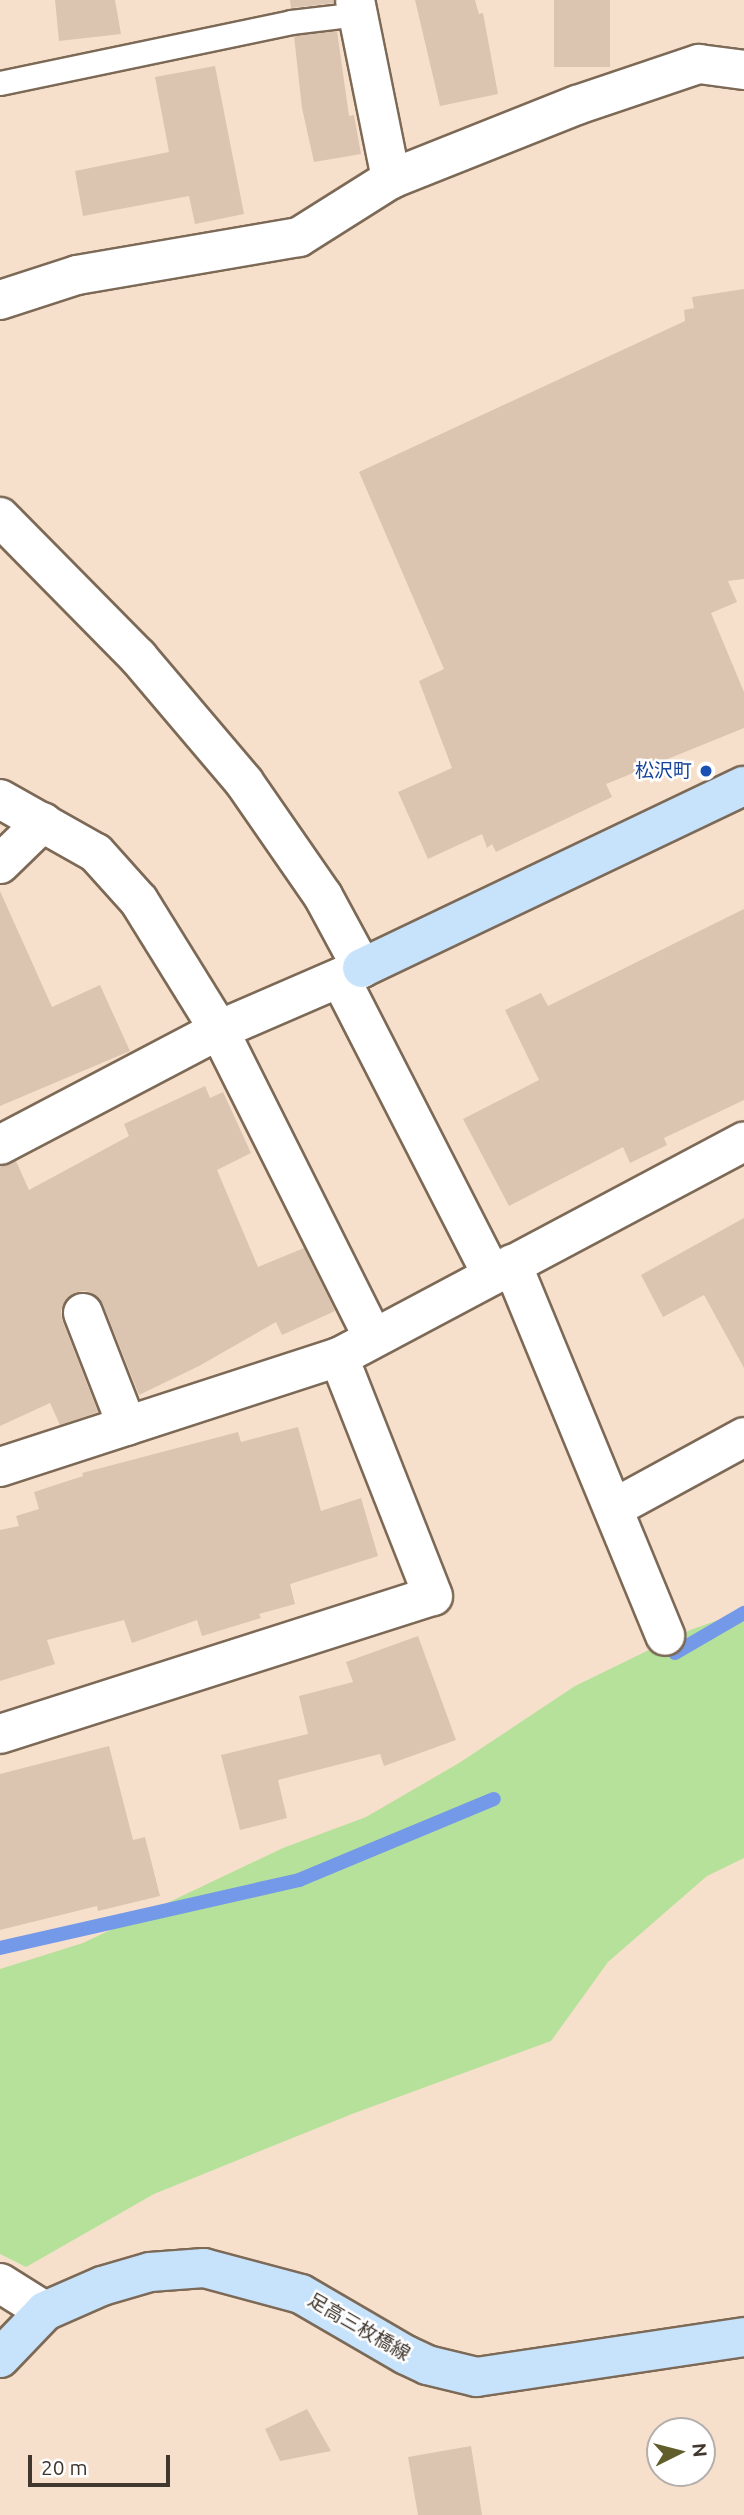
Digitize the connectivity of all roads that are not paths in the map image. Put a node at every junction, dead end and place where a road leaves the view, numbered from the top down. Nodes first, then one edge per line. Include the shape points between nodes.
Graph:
1 (357, 7) edge
2 (744, 70) edge
3 (0, 83) edge
4 (391, 178) junction
5 (0, 300) edge
6 (0, 517) edge
7 (744, 786) edge
8 (0, 799) edge
9 (43, 822) junction
10 (0, 864) edge
11 (351, 973) junction
12 (219, 1030) junction
13 (744, 1142) edge
14 (0, 1145) edge
15 (502, 1269) junction
16 (83, 1313) dead end
17 (373, 1338) junction
18 (339, 1357) junction
19 (127, 1426) junction
20 (744, 1437) edge
21 (0, 1467) edge
22 (614, 1508) junction
23 (665, 1636) dead end
24 (0, 1734) edge
25 (0, 2283) edge
26 (45, 2311) junction
27 (744, 2337) edge
28 (0, 2358) edge

1 - 3 lane
1 - 4 street
2 - 4 street via 699,64 577,105
4 - 5 street via 299,237 77,275
6 - 11 street via 138,657 244,782 323,896
7 - 11 main road
8 - 9 street
9 - 10 street
9 - 12 street via 96,853 139,901
11 - 12 street
11 - 15 street
12 - 14 street
12 - 17 street
13 - 15 street
15 - 17 street
15 - 22 street
16 - 19 street
17 - 18 street
18 - 19 street
18 - 24 street via 433,1595
19 - 21 street
20 - 22 street
22 - 23 street
25 - 26 street
26 - 27 main road, 足高三枚橋線 via 102,2286 150,2272 204,2268 301,2294 405,2355 477,2377
26 - 28 main road, 足高三枚橋線

